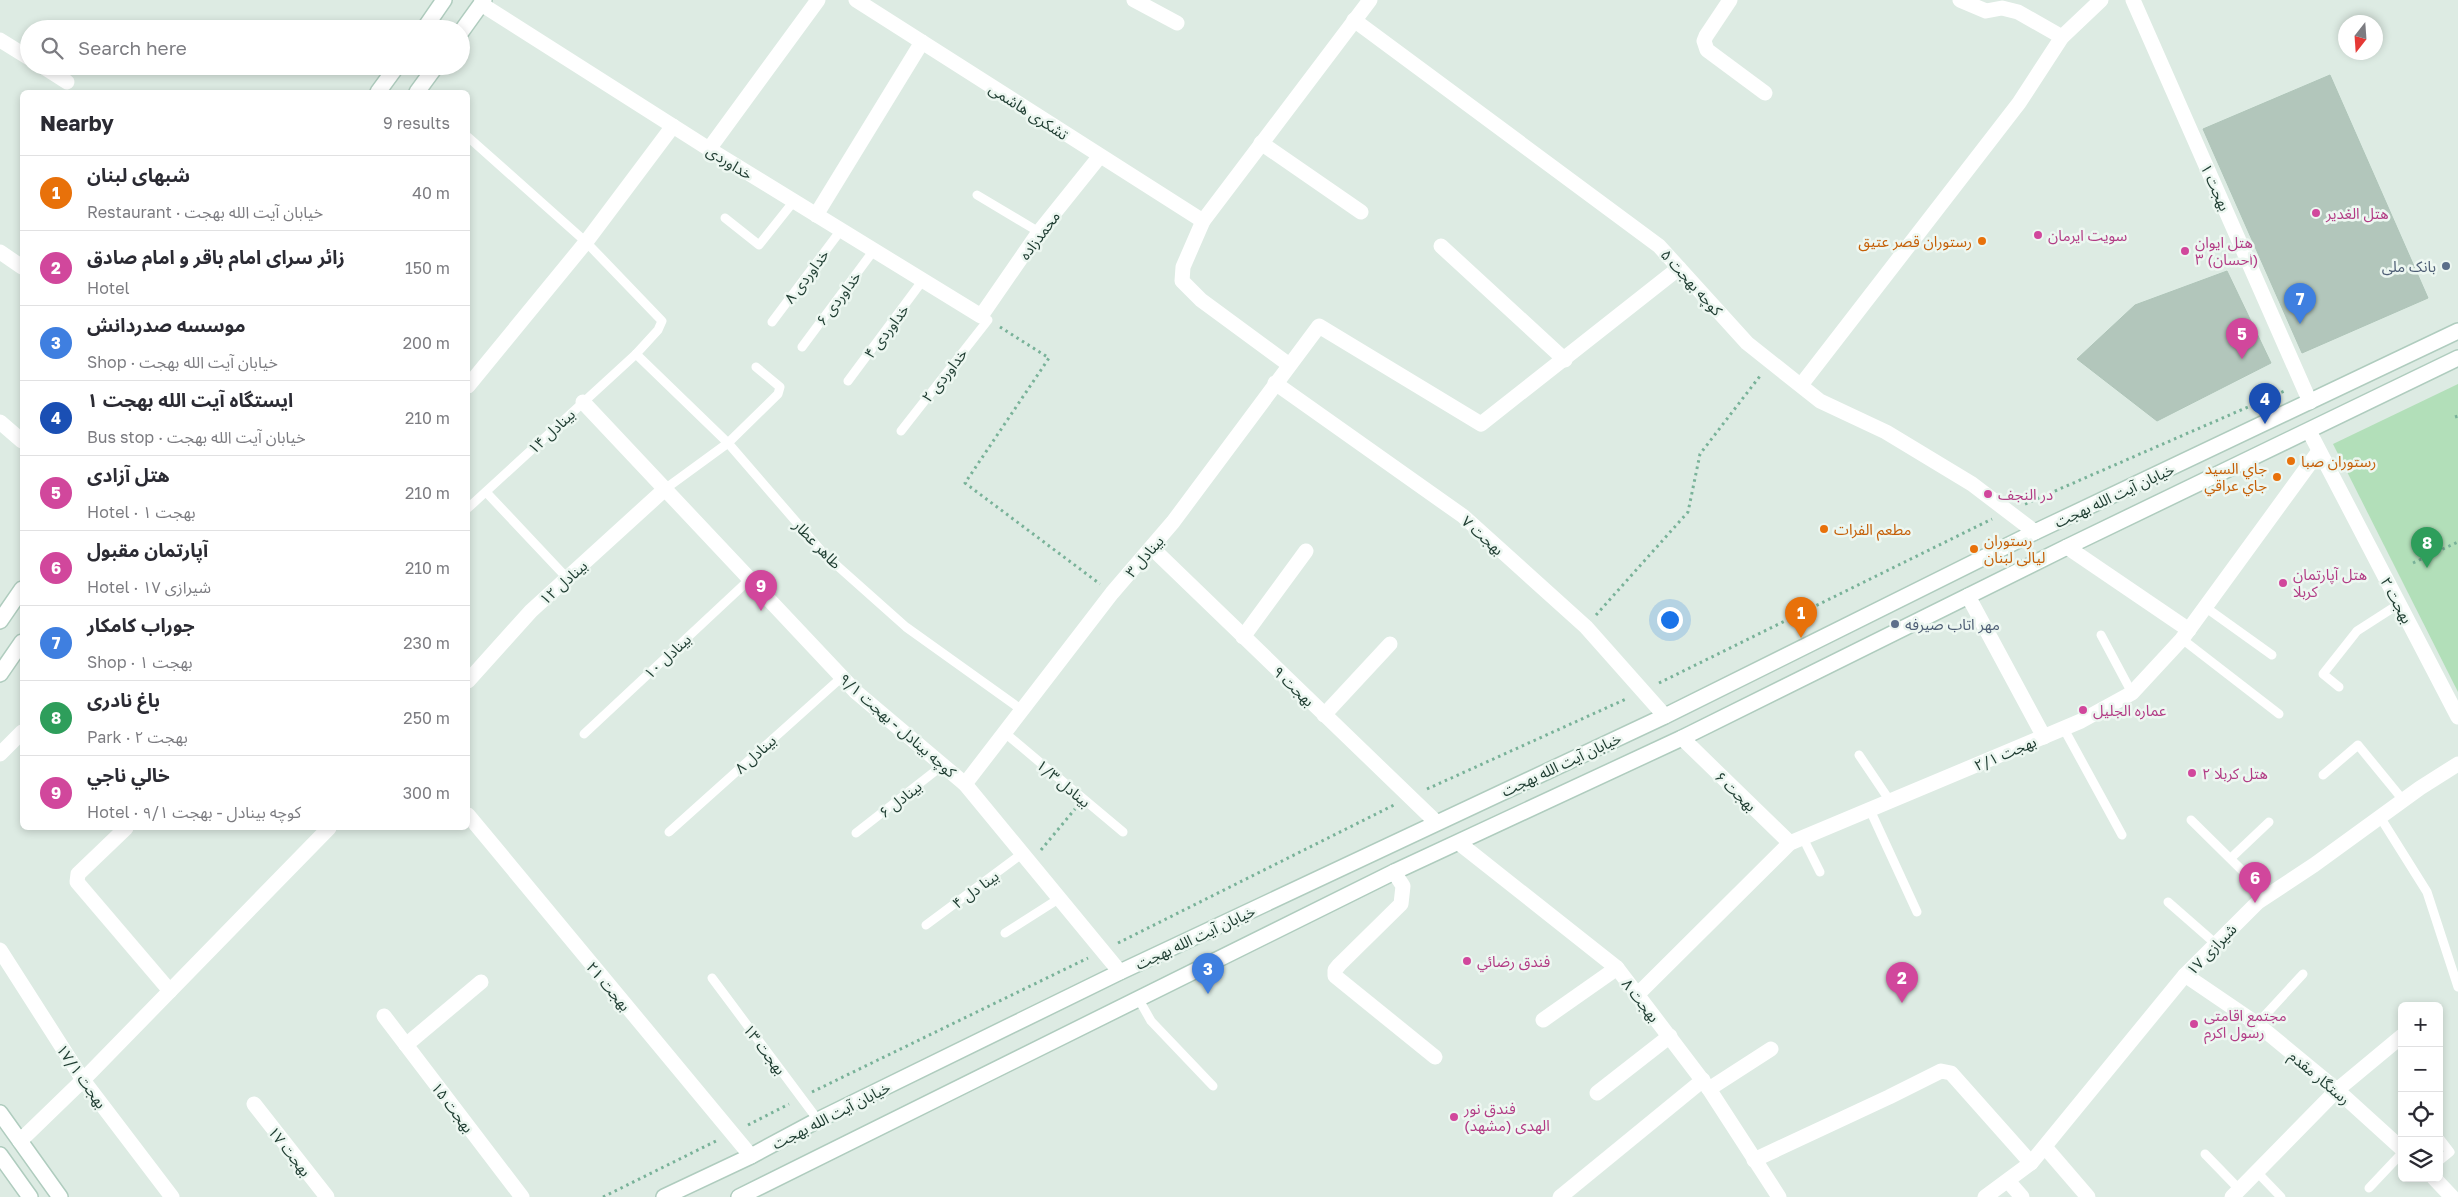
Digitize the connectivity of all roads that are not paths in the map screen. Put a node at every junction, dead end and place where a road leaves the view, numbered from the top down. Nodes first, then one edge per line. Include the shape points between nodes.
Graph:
1 (444, 0) edge
2 (818, 0) edge
3 (856, 0) edge
4 (1134, 0) edge
5 (1370, 0) edge
6 (1730, 0) edge
7 (1960, 0) edge
8 (2101, 0) edge
9 (2133, 0) edge
10 (483, 2) edge
11 (430, 20) edge
12 (470, 20) edge
13 (1354, 20) junction
14 (1177, 23) dead end
15 (2062, 37) junction
16 (0, 40) edge
17 (922, 42) junction
18 (20, 52) edge
19 (56, 75) edge
20 (390, 75) edge
21 (430, 75) edge
22 (67, 82) dead end
23 (379, 90) edge
24 (419, 90) edge
25 (1765, 93) dead end
26 (673, 126) junction
27 (470, 139) edge
28 (1261, 143) junction
29 (709, 149) junction
30 (1100, 156) junction
31 (977, 195) dead end
32 (794, 201) junction
33 (1361, 212) dead end
34 (816, 214) junction
35 (725, 218) dead end
36 (1203, 220) junction
37 (841, 230) junction
38 (1039, 232) junction
39 (586, 242) junction
40 (1442, 246) dead end
41 (874, 250) junction
42 (0, 252) edge
43 (20, 266) edge
44 (1679, 268) junction
45 (924, 280) junction
46 (984, 318) junction
47 (772, 322) dead end
48 (2458, 331) edge
49 (802, 347) dead end
50 (636, 354) junction
51 (2458, 358) edge
52 (1564, 360) junction
53 (1288, 364) junction
54 (756, 367) dead end
55 (848, 381) dead end
56 (1275, 383) junction
57 (470, 384) edge
58 (1801, 385) junction
59 (583, 402) junction
60 (2310, 402) junction
61 (0, 422) edge
62 (901, 431) dead end
63 (2309, 431) junction
64 (20, 439) edge
65 (728, 443) junction
66 (2319, 450) junction
67 (665, 489) junction
68 (486, 492) junction
69 (470, 506) edge
70 (2035, 532) junction
71 (2067, 547) junction
72 (1152, 548) junction
73 (1306, 551) dead end
74 (567, 578) junction
75 (750, 579) junction
76 (20, 592) edge
77 (1968, 596) junction
78 (2399, 604) junction
79 (2205, 607) junction
80 (0, 620) edge
81 (2185, 634) junction
82 (2101, 635) dead end
83 (1243, 636) junction
84 (1390, 644) dead end
85 (20, 645) edge
86 (2272, 656) dead end
87 (0, 674) edge
88 (842, 677) junction
89 (470, 679) edge
90 (2339, 686) dead end
91 (2132, 693) junction
92 (1022, 710) junction
93 (2279, 714) dead end
94 (1324, 715) junction
95 (1665, 716) junction
96 (2458, 717) edge
97 (2064, 729) junction
98 (1005, 733) junction
99 (20, 734) edge
100 (584, 734) dead end
101 (2044, 737) junction
102 (1682, 738) junction
103 (0, 754) edge
104 (1859, 755) dead end
105 (2458, 764) edge
106 (943, 765) junction
107 (2323, 775) dead end
108 (966, 784) junction
109 (2403, 800) junction
110 (1890, 801) junction
111 (1870, 810) junction
112 (470, 817) edge
113 (2380, 817) junction
114 (2191, 820) dead end
115 (1436, 822) junction
116 (2269, 822) dead end
117 (124, 830) edge
118 (327, 830) edge
119 (669, 832) dead end
120 (1123, 832) dead end
121 (856, 833) dead end
122 (2122, 835) dead end
123 (1796, 841) junction
124 (1460, 843) junction
125 (1027, 858) junction
126 (2231, 858) junction
127 (1394, 872) junction
128 (1820, 872) dead end
129 (2267, 895) junction
130 (1060, 898) junction
131 (2168, 902) dead end
132 (1917, 912) dead end
133 (926, 925) dead end
134 (1005, 933) dead end
135 (2216, 944) junction
136 (0, 950) edge
137 (1617, 968) junction
138 (1120, 972) junction
139 (2303, 974) dead end
140 (2185, 975) junction
141 (712, 978) dead end
142 (481, 982) dead end
143 (2458, 987) edge
144 (170, 990) junction
145 (1637, 995) junction
146 (1138, 998) junction
147 (384, 1016) dead end
148 (1543, 1020) dead end
149 (2257, 1024) junction
150 (1670, 1036) junction
151 (2398, 1039) edge
152 (406, 1045) junction
153 (1771, 1049) dead end
154 (1435, 1057) dead end
155 (83, 1080) junction
156 (1706, 1084) junction
157 (1213, 1086) dead end
158 (2337, 1090) junction
159 (1597, 1093) dead end
160 (254, 1104) dead end
161 (0, 1113) edge
162 (818, 1120) junction
163 (20, 1141) junction
164 (2443, 1144) edge
165 (2045, 1147) junction
166 (2398, 1147) edge
167 (0, 1154) edge
168 (2205, 1154) dead end
169 (2398, 1155) edge
170 (751, 1156) junction
171 (2443, 1158) edge
172 (1754, 1160) junction
173 (2032, 1164) junction
174 (2256, 1171) junction
175 (2008, 1180) junction
176 (2438, 1182) edge
177 (2369, 1188) dead end
178 (2235, 1193) edge
179 (30, 1197) edge
180 (60, 1197) edge
181 (172, 1197) edge
182 (327, 1197) edge
183 (522, 1197) edge
184 (664, 1197) edge
185 (738, 1197) edge
186 (1560, 1197) edge
187 (1780, 1197) edge
188 (1985, 1197) edge
189 (2022, 1197) edge
190 (2088, 1197) edge
191 (2281, 1197) edge
192 (2452, 1197) edge

1 - 11 street
2 - 29 street
3 - 17 street, تشکری هاشمی
4 - 14 street
5 - 13 street
6 - 25 street via 1706,36 1707,50
7 - 15 street via 1986,11 2002,8 2018,12
8 - 15 street
9 - 60 street, بهجت ۱
10 - 12 street
10 - 26 street, خداوردی
13 - 28 street
13 - 44 street, کوچه بهجت ۵ via 1659,246
15 - 58 street via 2019,104
16 - 18 street
17 - 30 street, تشکری هاشمی
17 - 34 street
19 - 22 street
20 - 23 street
21 - 24 street
26 - 29 street, خداوردی
26 - 39 street
27 - 39 lane
28 - 33 street
28 - 36 street
29 - 32 street, خداوردی
30 - 36 street, تشکری هاشمی
30 - 38 street, محمدزاده
31 - 38 lane
32 - 34 street, خداوردی
32 - 35 lane via 759,245
34 - 37 street, خداوردی
36 - 53 street via 1183,267 1182,281 1201,300
37 - 41 street, خداوردی
37 - 47 lane, خداوردی ۸
38 - 46 street, محمدزاده
39 - 50 lane, بینادل ۱۴ via 662,321
39 - 57 street
40 - 52 street
41 - 45 street, خداوردی
41 - 49 lane, خداوردی ۶
42 - 43 street
44 - 52 street
44 - 58 street, کوچه بهجت ۵ via 1747,343
45 - 46 street, خداوردی
45 - 55 lane, خداوردی ۴
46 - 62 lane, خداوردی ۲
48 - 60 street, خیابان آیت الله بهجت
50 - 59 lane, بینادل ۱۴
50 - 65 lane, طاهر عطار
51 - 63 street, خیابان آیت الله بهجت
52 - 53 street, بینادل ۳ via 1481,424 1319,326
53 - 56 street, بینادل ۳
54 - 65 lane via 780,387 780,391
56 - 72 street, بینادل ۳
56 - 95 street, بهجت ۷ via 1463,516 1586,627
58 - 70 street, کوچه بهجت ۵ via 1820,401 1886,432 1956,474
59 - 67 street, کوچه بینادل - بهجت ۹/۱
59 - 68 lane, بینادل ۱۴
60 - 70 street, خیابان آیت الله بهجت
61 - 64 street
63 - 66 street, بهجت ۲
63 - 71 street, خیابان آیت الله بهجت
65 - 67 lane
65 - 92 lane, طاهر عطار via 824,554 906,627
66 - 78 street, بهجت ۲
66 - 79 street, بهجت ۲/۱
67 - 74 street, بینادل ۱۲
67 - 75 street, کوچه بینادل - بهجت ۹/۱
68 - 69 lane, بینادل ۱۴
68 - 74 lane
70 - 95 street, خیابان آیت الله بهجت
71 - 77 street, خیابان آیت الله بهجت
71 - 81 street
72 - 83 street, بهجت ۹
72 - 92 street, بینادل ۳ via 1112,593
73 - 83 street
74 - 89 street, بینادل ۱۲ via 531,610
75 - 88 street, کوچه بینادل - بهجت ۹/۱
75 - 100 lane, بینادل ۱۰
76 - 80 street
77 - 101 street
77 - 102 street, خیابان آیت الله بهجت
78 - 90 lane via 2357,631 2323,674
78 - 96 street, بهجت ۲
79 - 81 street, بهجت ۲/۱
79 - 86 lane
81 - 91 street, بهجت ۲/۱
81 - 93 lane
82 - 91 lane
83 - 94 street, بهجت ۹
84 - 94 street
85 - 87 street
88 - 106 street, کوچه بینادل - بهجت ۹/۱
88 - 119 lane, بینادل ۸
91 - 97 street, بهجت ۲/۱
92 - 98 street, بینادل ۳
94 - 115 street, بهجت ۹
95 - 115 street, خیابان آیت الله بهجت
97 - 101 street, بهجت ۲/۱
97 - 122 lane
98 - 108 street, بینادل ۳
98 - 120 lane, بینادل ۱/۳
99 - 103 street
101 - 110 street, بهجت ۲/۱
102 - 123 street, بهجت ۶
102 - 124 street, خیابان آیت الله بهجت
104 - 110 lane
105 - 109 street, شیرازی ۱۷
106 - 108 street, کوچه بینادل - بهجت ۹/۱
106 - 121 lane, بینادل ۶
107 - 109 lane via 2358,746
108 - 125 street, کوچه بینادل - بهجت ۹/۱
109 - 113 street, شیرازی ۱۷
110 - 111 street, بهجت ۲/۱
111 - 123 street, بهجت ۲/۱
111 - 132 lane
112 - 170 street, بهجت ۲۱
113 - 129 street, شیرازی ۱۷
113 - 143 lane via 2426,892
114 - 126 lane
115 - 138 street, خیابان آیت الله بهجت
116 - 126 lane
117 - 144 street via 78,874 77,882
118 - 144 street
123 - 128 lane
123 - 145 street, بهجت ۲/۱
124 - 127 street, خیابان آیت الله بهجت
124 - 137 street, بهجت ۸
125 - 130 street, کوچه بینادل - بهجت ۹/۱
125 - 133 lane, بینا دل ۴
126 - 129 lane
127 - 146 street, خیابان آیت الله بهجت
127 - 154 street via 1404,886 1402,904 1339,965 1335,976
129 - 135 street, شیرازی ۱۷
130 - 134 lane
130 - 138 street, کوچه بینادل - بهجت ۹/۱
131 - 135 lane
135 - 140 street, شیرازی ۱۷
136 - 155 street, بهجت ۱۷/۱
137 - 145 street, بهجت ۸
137 - 148 street
138 - 162 street, خیابان آیت الله بهجت
139 - 149 lane
140 - 149 street, رستگار مقدم
140 - 165 street, شیرازی ۱۷
141 - 162 lane, بهجت ۱۳
142 - 152 street
144 - 155 street
145 - 150 street, بهجت ۸
146 - 157 lane via 1152,1021
146 - 185 street, خیابان آیت الله بهجت
147 - 152 street, بهجت ۱۵
149 - 158 street, رستگار مقدم
150 - 156 street, بهجت ۸
150 - 159 street
151 - 158 street
152 - 183 street, بهجت ۱۵
153 - 156 street
155 - 163 street
155 - 181 street, بهجت ۱۷/۱
156 - 172 street, بهجت ۸
156 - 186 street
158 - 166 street, رستگار مقدم
158 - 174 street
160 - 182 street, بهجت ۱۷
161 - 163 street
162 - 170 street, خیابان آیت الله بهجت
163 - 180 street
164 - 171 lane via 2450,1152
165 - 173 street, شیرازی ۱۷
165 - 190 street
167 - 179 street
168 - 178 lane
169 - 177 lane
170 - 184 street, خیابان آیت الله بهجت
172 - 173 street via 1941,1071 1951,1073
172 - 187 street, بهجت ۸
173 - 175 street, شیرازی ۱۷
174 - 178 street
174 - 191 lane
175 - 188 street, شیرازی ۱۷
175 - 189 street
176 - 192 street

